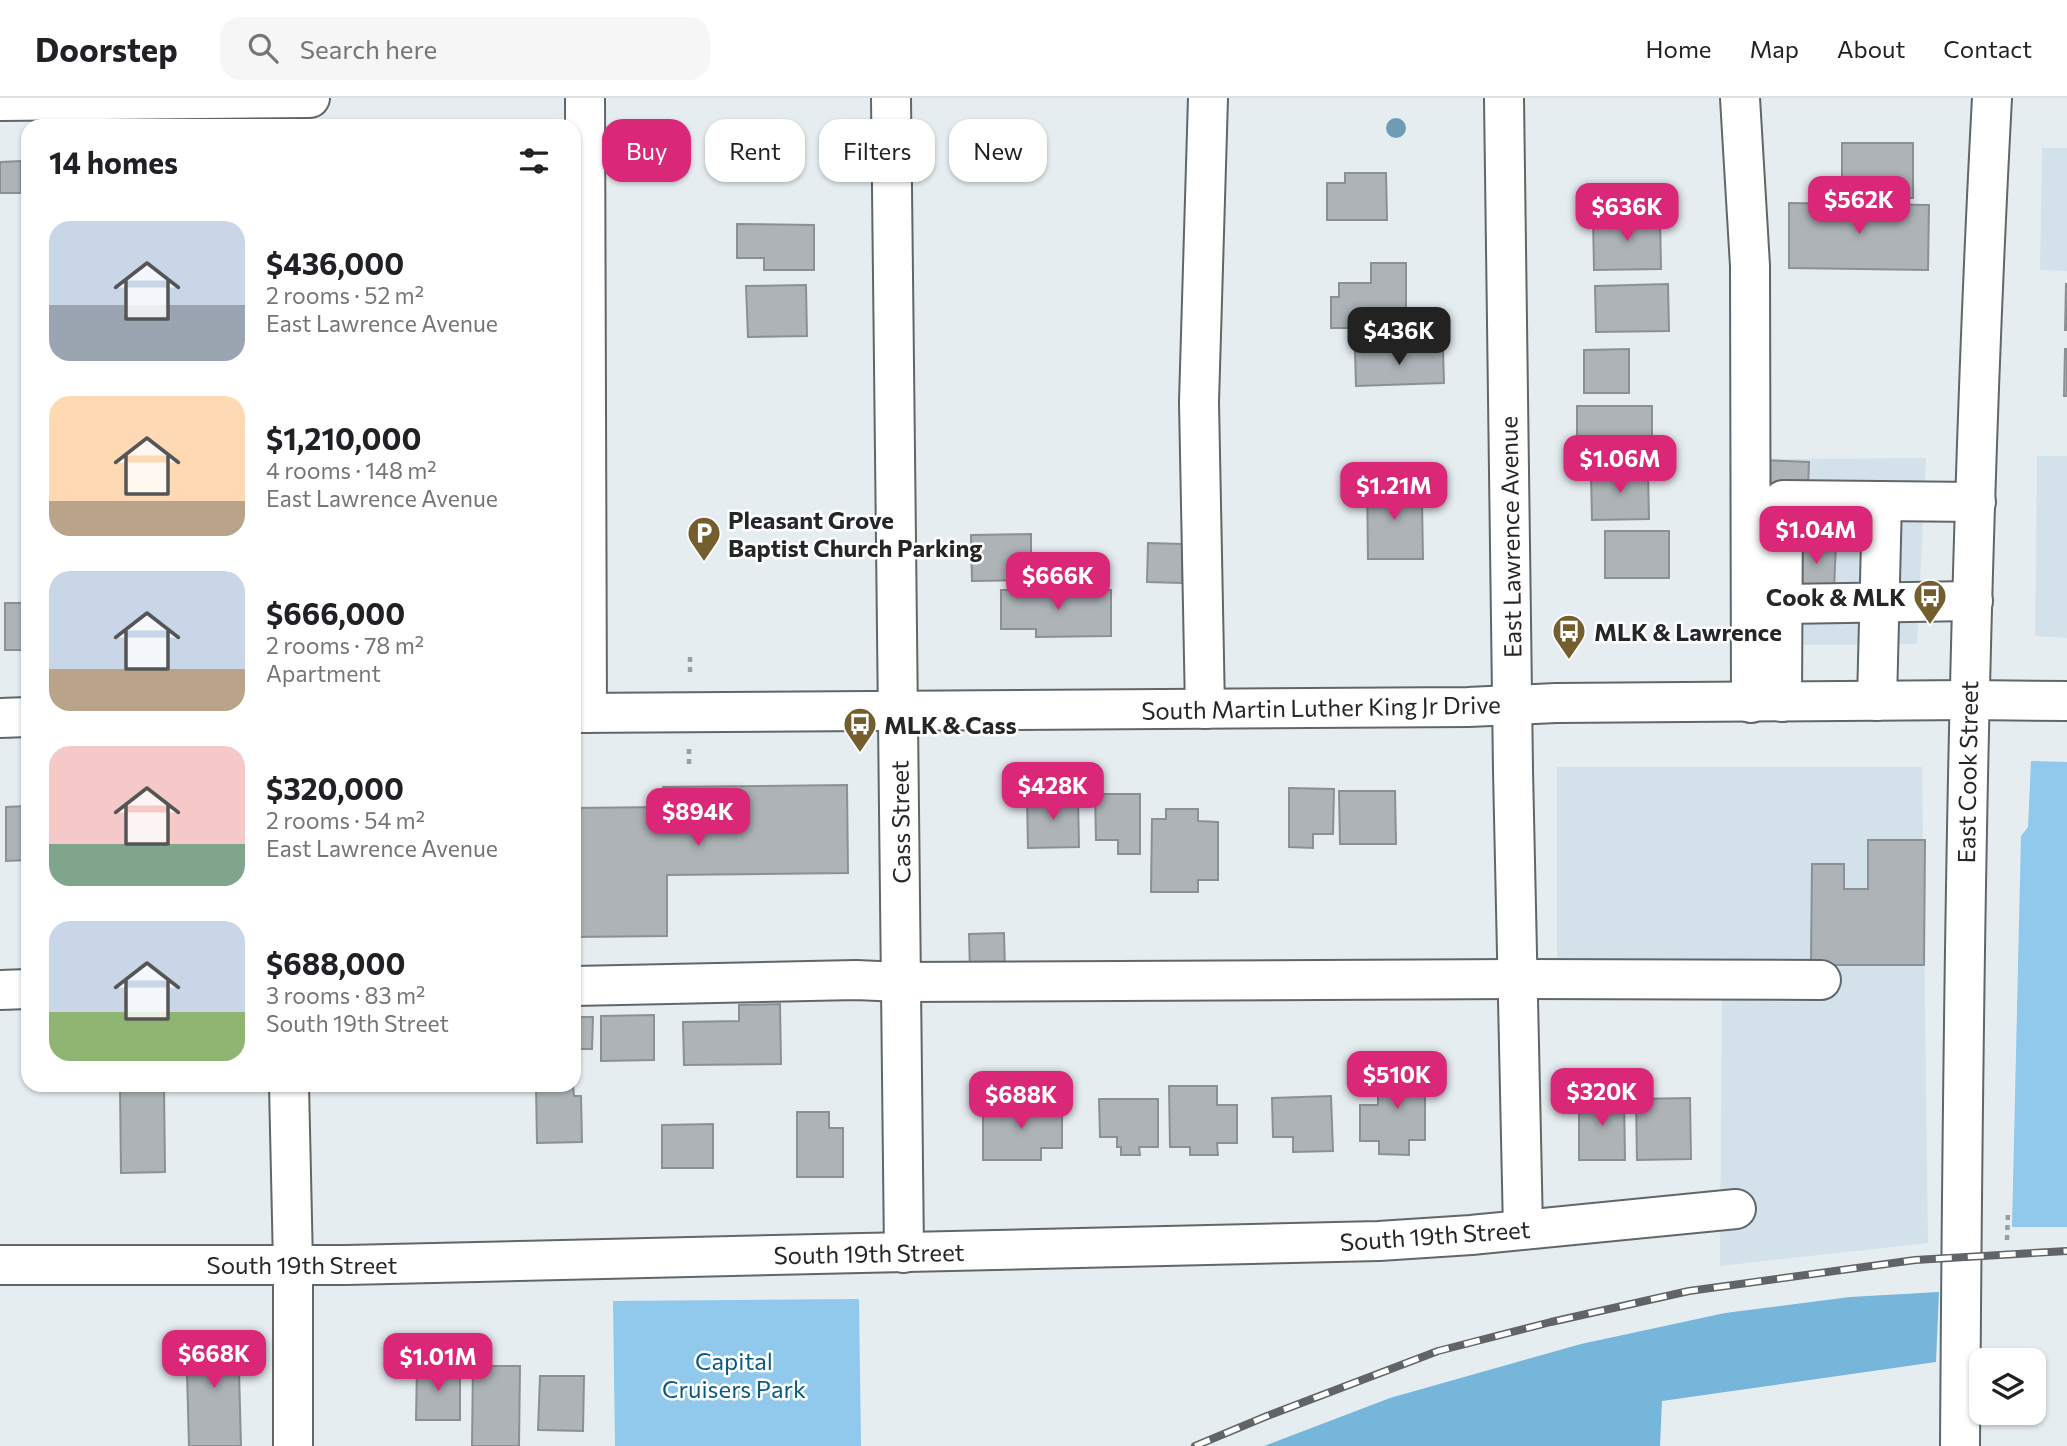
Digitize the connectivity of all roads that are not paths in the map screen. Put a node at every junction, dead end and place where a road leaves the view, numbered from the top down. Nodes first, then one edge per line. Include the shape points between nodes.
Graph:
1 (276, 98) edge
2 (310, 98) edge
3 (585, 98) edge
4 (891, 98) edge
5 (1208, 98) edge
6 (1504, 98) edge
7 (1740, 98) edge
8 (1992, 98) edge
9 (0, 101) edge
10 (276, 119) edge
11 (1882, 501) junction
12 (1976, 502) junction
13 (581, 590) edge
14 (1973, 601) junction
15 (1879, 603) junction
16 (1783, 604) junction
17 (1969, 700) junction
18 (1877, 701) junction
19 (2067, 701) edge
20 (1766, 702) junction
21 (1513, 705) junction
22 (1205, 709) junction
23 (899, 710) junction
24 (581, 713) edge
25 (21, 717) edge
26 (0, 718) edge
27 (1517, 979) junction
28 (1821, 980) dead end
29 (901, 982) junction
30 (581, 986) edge
31 (21, 989) edge
32 (0, 990) edge
33 (289, 1092) edge
34 (1736, 1209) dead end
35 (1523, 1229) junction
36 (904, 1253) junction
37 (293, 1264) junction
38 (0, 1265) edge
39 (293, 1446) edge
40 (1960, 1446) edge

1 - 2 street
1 - 9 street
1 - 10 street
3 - 13 street
4 - 23 street, Cass Street
5 - 22 street via 1199,402
6 - 21 street, East Lawrence Avenue
7 - 20 street
8 - 12 street, East Cook Street
11 - 12 street
11 - 15 street
11 - 16 street via 1783,500
12 - 14 street, East Cook Street
14 - 15 street
14 - 17 street, East Cook Street
15 - 16 street
15 - 18 street
16 - 20 street
17 - 18 street, South Martin Luther King Jr Drive
17 - 19 street, South Martin Luther King Jr Drive
17 - 40 street, East Cook Street
18 - 20 street, South Martin Luther King Jr Drive
20 - 21 street, South Martin Luther King Jr Drive
21 - 22 street, South Martin Luther King Jr Drive
21 - 27 street, East Lawrence Avenue
22 - 23 street, South Martin Luther King Jr Drive
23 - 24 street, South Martin Luther King Jr Drive
23 - 29 street, Cass Street
25 - 26 street
27 - 28 street
27 - 29 street
27 - 35 street, East Lawrence Avenue
29 - 30 street
29 - 36 street, Cass Street
31 - 32 street
33 - 37 street
34 - 35 street, South 19th Street
35 - 36 street, South 19th Street via 1380,1241
36 - 37 street, South 19th Street
37 - 38 street, South 19th Street
37 - 39 street

